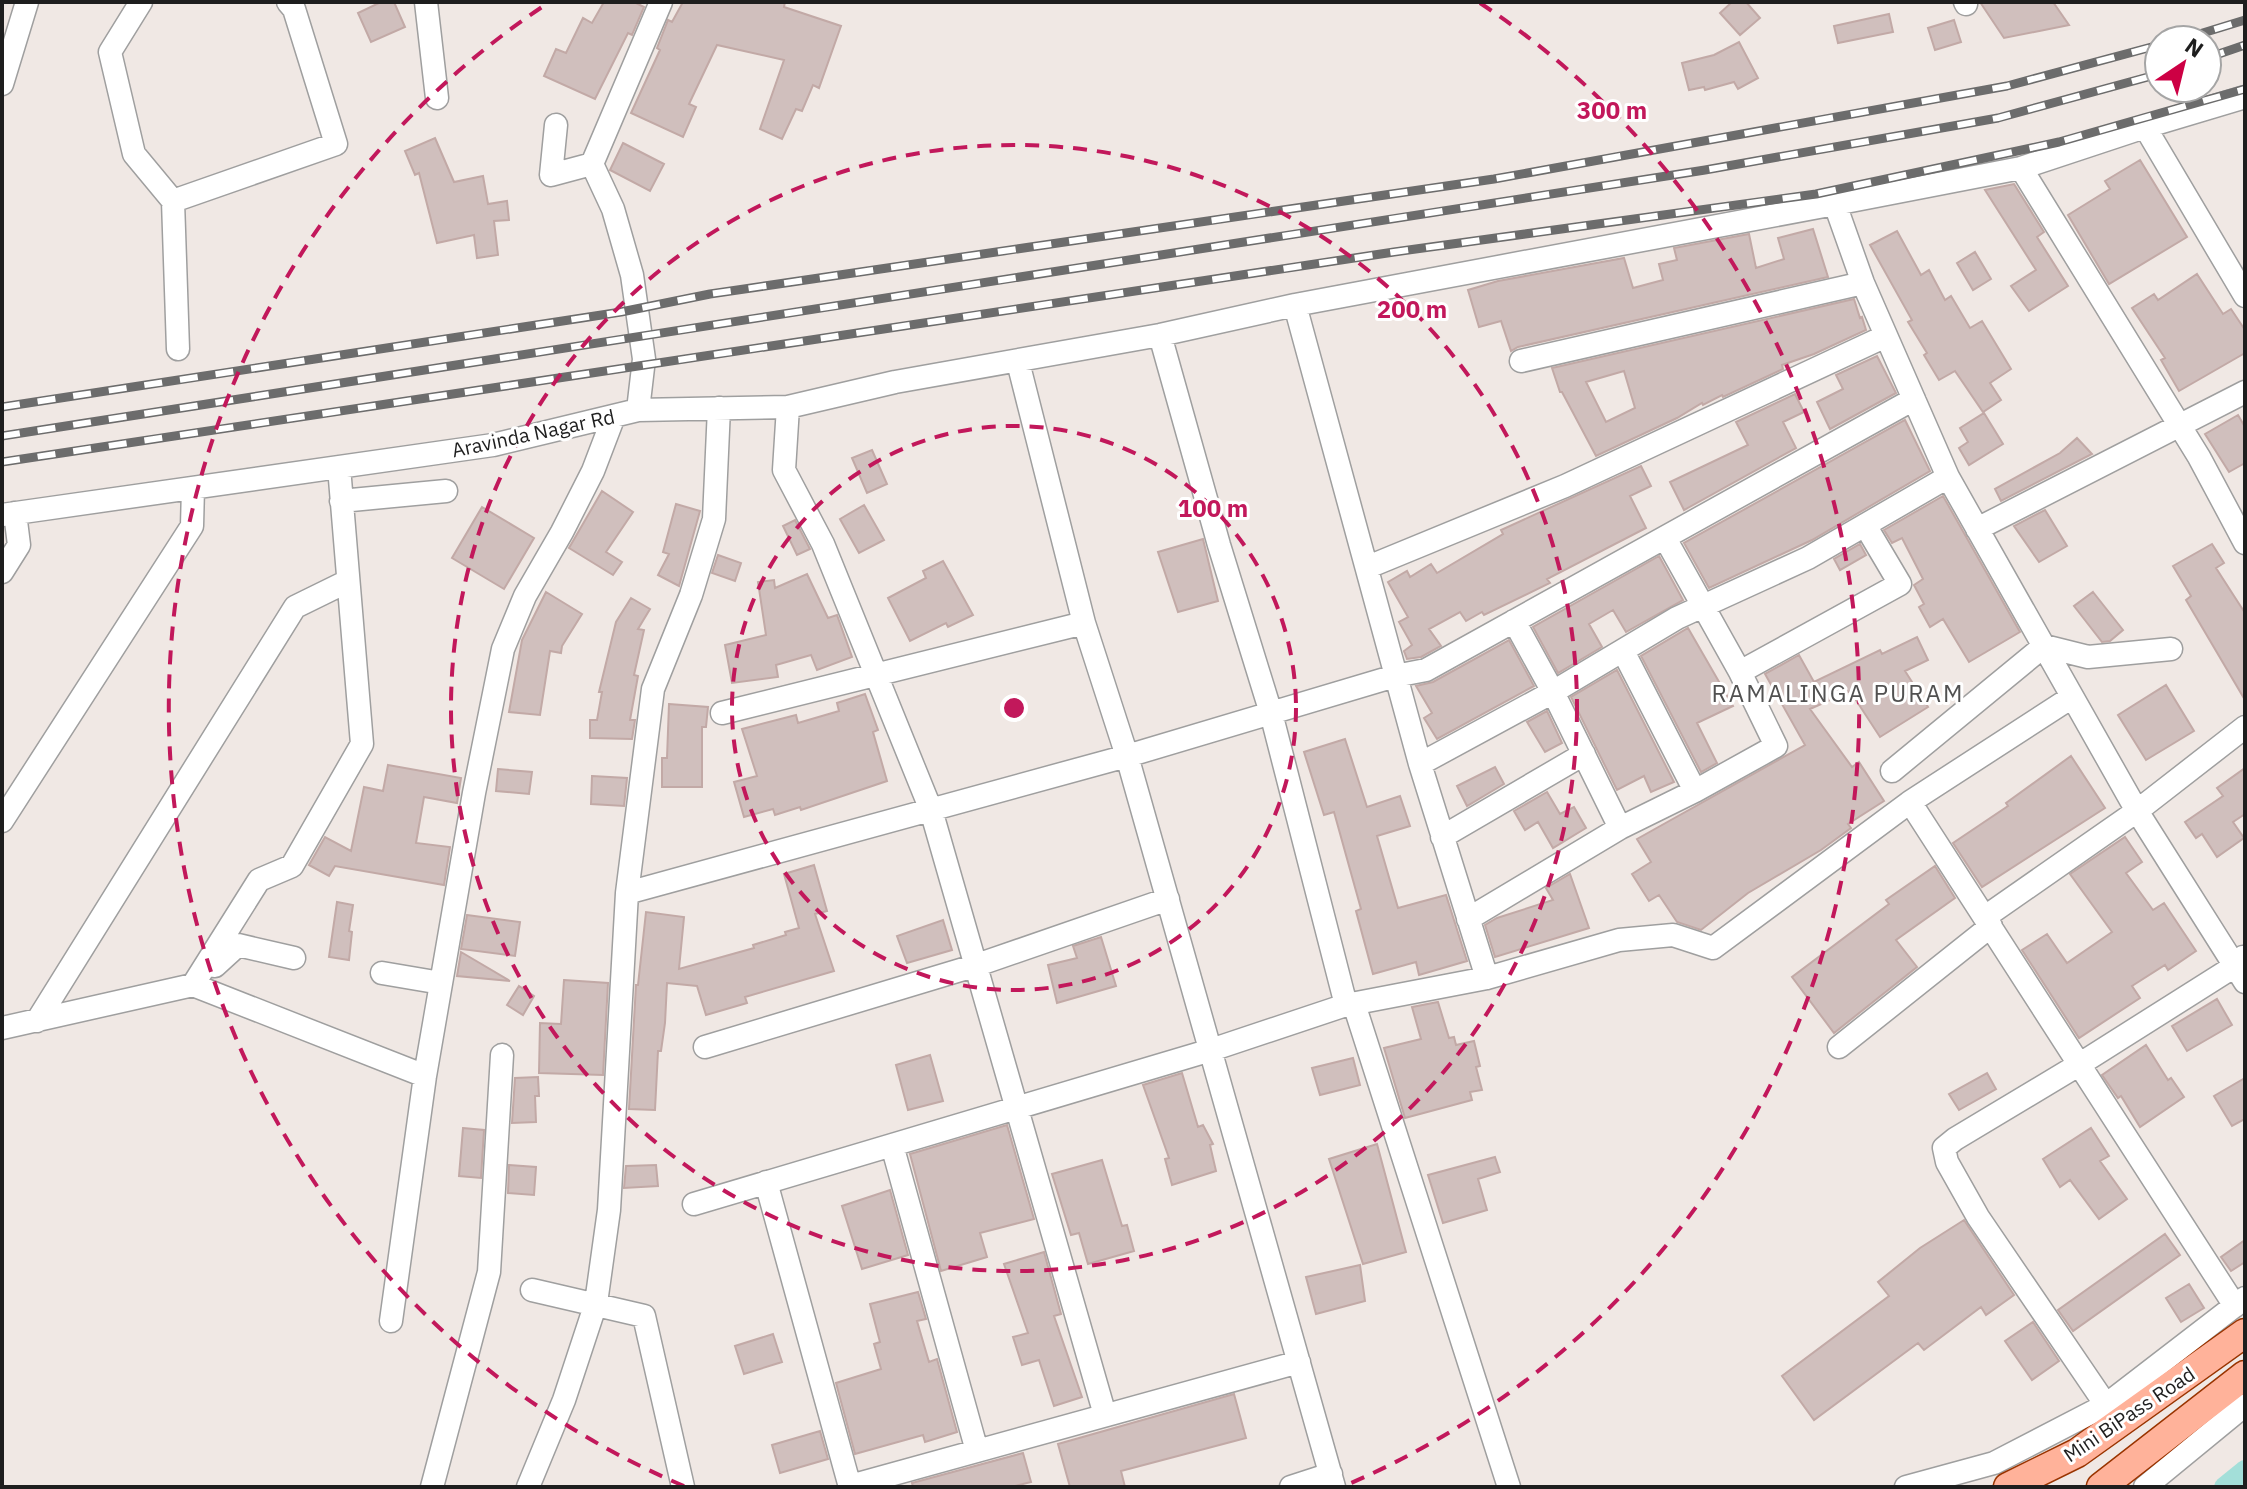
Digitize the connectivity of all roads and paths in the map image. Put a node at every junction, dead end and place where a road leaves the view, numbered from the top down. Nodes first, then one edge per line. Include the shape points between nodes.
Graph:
1 (27, 2) edge
2 (141, 2) edge
3 (288, 2) edge
4 (426, 2) edge
5 (661, 2) edge
6 (2, 84) edge
7 (2245, 97) edge
8 (437, 98) dead end
9 (556, 125) dead end
10 (2145, 127) junction
11 (592, 164) junction
12 (2021, 168) junction
13 (173, 201) junction
14 (1835, 204) junction
15 (1863, 283) junction
16 (2245, 296) edge
17 (1295, 305) junction
18 (1160, 335) junction
19 (1886, 336) junction
20 (178, 349) dead end
21 (1521, 361) dead end
22 (1018, 362) junction
23 (2245, 392) edge
24 (1914, 399) junction
25 (788, 407) junction
26 (719, 408) junction
27 (638, 410) junction
28 (614, 416) junction
29 (2180, 425) junction
30 (339, 467) junction
31 (1948, 477) junction
32 (193, 488) junction
33 (446, 491) dead end
34 (341, 501) junction
35 (8, 514) edge
36 (1865, 525) junction
37 (1977, 529) junction
38 (1665, 538) junction
39 (2245, 543) edge
40 (1368, 567) junction
41 (2, 572) edge
42 (348, 581) junction
43 (1703, 606) junction
44 (1514, 621) junction
45 (1084, 623) junction
46 (2044, 646) junction
47 (2171, 649) dead end
48 (1623, 651) junction
49 (1740, 672) junction
50 (875, 675) junction
51 (1395, 676) junction
52 (1553, 692) junction
53 (2072, 697) junction
54 (722, 713) dead end
55 (1271, 713) junction
56 (2245, 727) edge
57 (1584, 754) junction
58 (1127, 756) junction
59 (1420, 764) junction
60 (1892, 771) dead end
61 (1695, 791) junction
62 (1910, 802) junction
63 (931, 810) junction
64 (2137, 811) junction
65 (2, 821) edge
66 (1620, 828) junction
67 (1442, 837) junction
68 (627, 893) junction
69 (1168, 899) junction
70 (1468, 919) junction
71 (1988, 921) junction
72 (294, 958) dead end
73 (977, 965) junction
74 (2242, 968) edge
75 (382, 973) dead end
76 (1487, 978) junction
77 (441, 983) junction
78 (193, 985) junction
79 (1350, 1004) junction
80 (37, 1021) junction
81 (2, 1028) edge
82 (705, 1047) dead end
83 (1839, 1047) dead end
84 (1211, 1050) junction
85 (502, 1055) dead end
86 (2080, 1064) junction
87 (425, 1076) junction
88 (1018, 1107) junction
89 (892, 1145) junction
90 (766, 1182) junction
91 (694, 1204) dead end
92 (532, 1290) dead end
93 (2240, 1302) edge
94 (596, 1303) junction
95 (391, 1321) dead end
96 (2245, 1333) edge
97 (1299, 1362) junction
98 (2245, 1375) edge
99 (2106, 1405) junction
100 (2245, 1405) edge
101 (1105, 1415) junction
102 (977, 1451) junction
103 (1332, 1481) edge
104 (850, 1486) edge
105 (432, 1487) edge
106 (528, 1487) edge
107 (683, 1487) edge
108 (1291, 1487) edge
109 (1509, 1487) edge
110 (1906, 1487) edge
111 (2008, 1487) edge
112 (2101, 1487) edge
113 (2145, 1487) edge

1 - 6 street
2 - 13 street via 110,52 134,154
3 - 13 street via 336,144
4 - 8 street
5 - 11 street
7 - 10 street
9 - 11 street via 551,175
10 - 12 street
10 - 16 street
11 - 27 street, Aravinda Nagar Rd via 613,209 632,275 644,359
12 - 14 street
12 - 29 street
13 - 20 street
14 - 15 street
14 - 17 street
15 - 19 street
15 - 21 street
17 - 18 street
17 - 40 street
18 - 22 street
18 - 55 street
19 - 24 street
19 - 40 street via 1565,486
22 - 25 street
22 - 45 street
23 - 29 street
24 - 31 street
24 - 38 street
25 - 26 street
25 - 50 street via 784,470 823,544
26 - 27 street
26 - 68 street via 714,519 691,595 653,689
27 - 28 street, Aravinda Nagar Rd
28 - 30 street, Aravinda Nagar Rd via 493,445
28 - 77 street via 593,471 525,596 503,649
29 - 37 street
29 - 39 street
30 - 32 street, Aravinda Nagar Rd
30 - 34 street
31 - 36 street
31 - 37 street
32 - 35 street, Aravinda Nagar Rd
32 - 65 street via 192,526
33 - 34 street
34 - 42 street
35 - 41 street via 19,545
36 - 43 street via 1808,558
36 - 49 street via 1900,584
37 - 46 street
38 - 43 street
38 - 44 street
40 - 51 street
42 - 78 street via 362,744 292,866 259,880
42 - 80 street via 295,607
43 - 48 street
43 - 49 street
44 - 51 street via 1426,670
44 - 52 street
45 - 50 street
45 - 58 street
46 - 47 street via 2088,657
46 - 53 street
46 - 60 street
48 - 52 street
48 - 61 street
49 - 61 street via 1776,746
50 - 54 street
50 - 63 street
51 - 55 street
51 - 59 street
52 - 57 street
52 - 59 street
53 - 62 street
53 - 64 street
55 - 58 street
55 - 79 street
56 - 64 street
57 - 66 street
57 - 67 street
58 - 63 street
58 - 69 street
59 - 67 street
61 - 66 street
62 - 71 street
62 - 76 street via 1713,948 1673,935 1619,940
63 - 68 street
63 - 73 street
64 - 71 street
64 - 74 street
66 - 70 street
67 - 70 street
68 - 94 street via 609,1210
69 - 73 street
69 - 84 street
70 - 76 street
71 - 83 street
71 - 86 street
72 - 78 street via 238,945
73 - 82 street
73 - 88 street
74 - 86 street
75 - 77 street
76 - 79 street
77 - 87 street
78 - 80 street
78 - 87 street
79 - 84 street
79 - 109 street
80 - 81 street
84 - 88 street
84 - 97 street
85 - 105 street via 489,1272
86 - 93 street
86 - 99 street via 1944,1148 1978,1217
87 - 95 street
88 - 89 street
88 - 101 street
89 - 90 street
89 - 102 street
90 - 91 street
90 - 104 street
92 - 94 street
93 - 99 street
94 - 106 street
94 - 107 street via 644,1316
96 - 111 main road, Mini BiPass Road via 2077,1453
97 - 101 street
97 - 103 street
98 - 112 main road
99 - 110 street via 1994,1463
100 - 113 street
101 - 102 street
102 - 104 street
103 - 108 street

